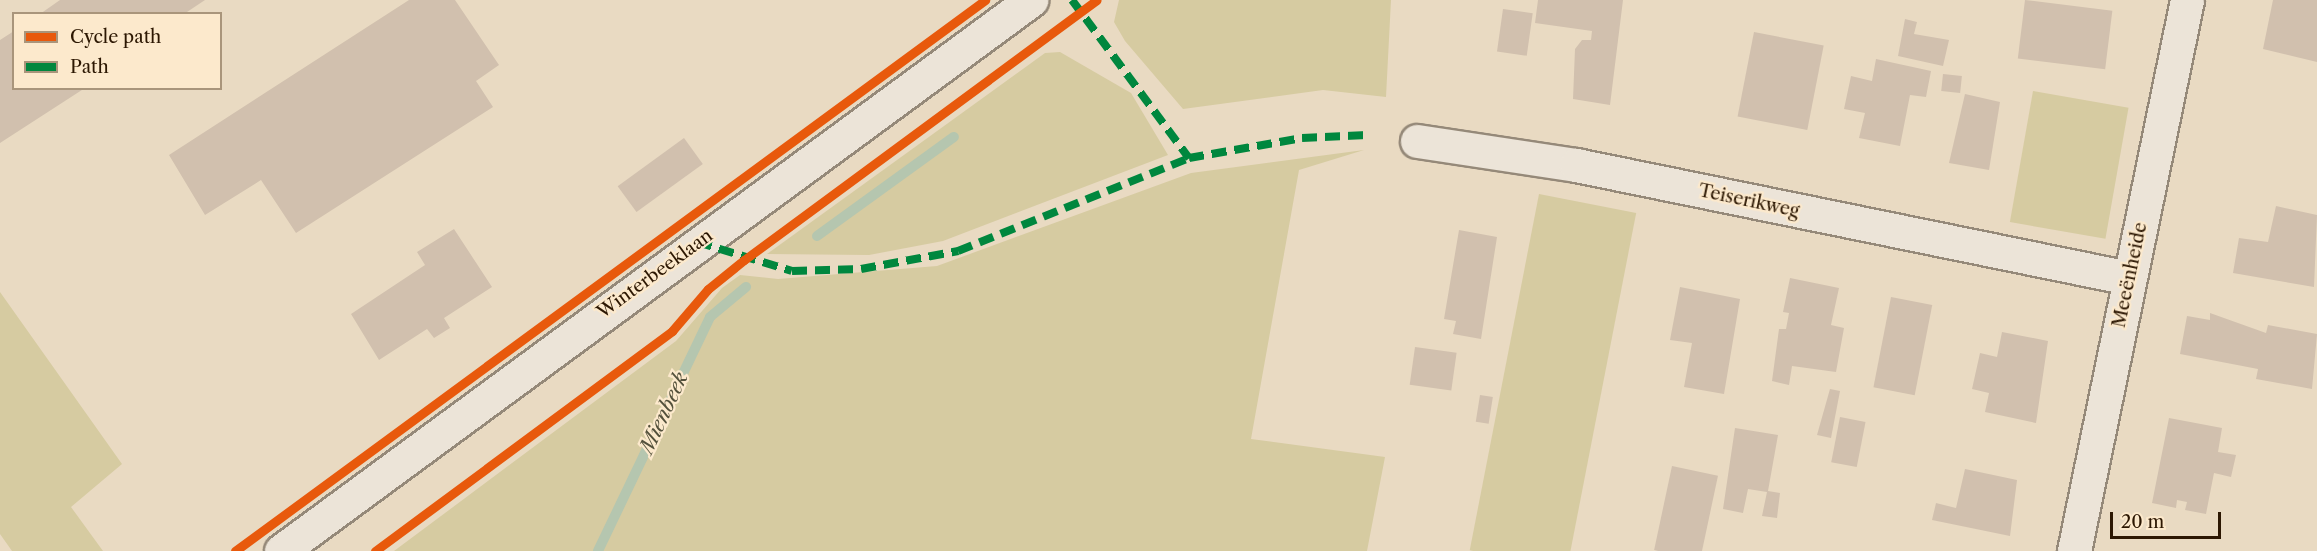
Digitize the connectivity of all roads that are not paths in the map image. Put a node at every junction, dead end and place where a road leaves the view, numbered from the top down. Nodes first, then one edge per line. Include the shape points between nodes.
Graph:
1 (1031, 0) edge
2 (2187, 0) edge
3 (1417, 141) dead end
4 (2129, 279) junction
5 (280, 551) edge
6 (2074, 551) edge

1 - 5 street, Winterbeeklaan
2 - 4 street, Meeënheide
3 - 4 street, Teiserikweg via 1576,165
4 - 6 street, Meeënheide

